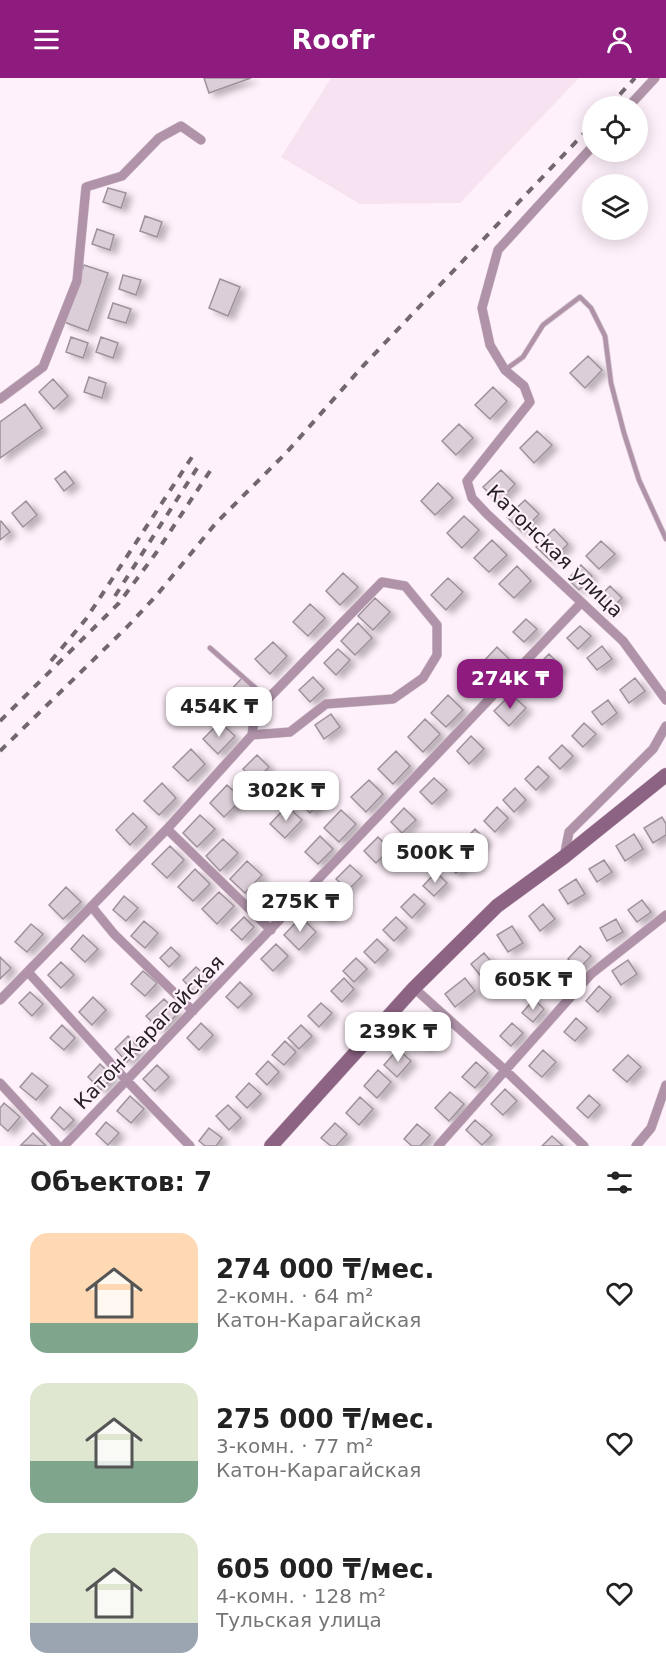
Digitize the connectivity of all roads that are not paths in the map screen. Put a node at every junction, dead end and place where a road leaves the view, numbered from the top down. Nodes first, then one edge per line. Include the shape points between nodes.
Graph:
1 (655, 78) edge
2 (638, 96) edge
3 (201, 140) dead end
4 (582, 158) edge
5 (505, 370) junction
6 (0, 399) edge
7 (666, 539) edge
8 (581, 603) junction
9 (210, 648) dead end
10 (268, 699) junction
11 (666, 700) edge
12 (666, 726) edge
13 (252, 735) junction
14 (666, 775) edge
15 (167, 829) junction
16 (564, 857) junction
17 (92, 907) junction
18 (666, 915) edge
19 (271, 930) junction
20 (28, 972) junction
21 (414, 988) junction
22 (0, 1000) edge
23 (193, 1011) junction
24 (505, 1070) junction
25 (127, 1081) junction
26 (0, 1083) edge
27 (666, 1084) edge
28 (582, 1145) edge
29 (58, 1146) edge
30 (64, 1146) edge
31 (190, 1146) edge
32 (271, 1146) edge
33 (438, 1146) edge
34 (636, 1146) edge

1 - 2 street
3 - 6 street via 181,126 159,138 122,176 86,187 77,281 43,367
4 - 5 street, Катонская улица via 498,250 482,308 490,345
5 - 7 lane via 523,357 543,325 580,297 591,308 605,336 611,383 639,480
5 - 8 street, Катонская улица via 524,386 530,402 467,481 472,498
8 - 11 street, Катонская улица via 623,641
8 - 19 street, Катон-Карагайская
9 - 10 lane
10 - 13 street via 255,712
10 - 13 street via 382,582 405,586 437,625 437,655 423,678 393,699 326,704 290,732
12 - 16 street via 653,749 569,832
13 - 15 street
14 - 16 street
15 - 17 street
15 - 19 street
16 - 21 street via 497,906
17 - 20 street
17 - 23 street via 114,934
18 - 24 street via 591,974
19 - 23 street, Катон-Карагайская
20 - 22 street
20 - 25 street
21 - 24 street
21 - 32 street
23 - 25 street, Катон-Карагайская
24 - 28 street
24 - 33 street
25 - 30 street, Катон-Карагайская
25 - 31 street
26 - 29 street
27 - 34 street via 651,1128

